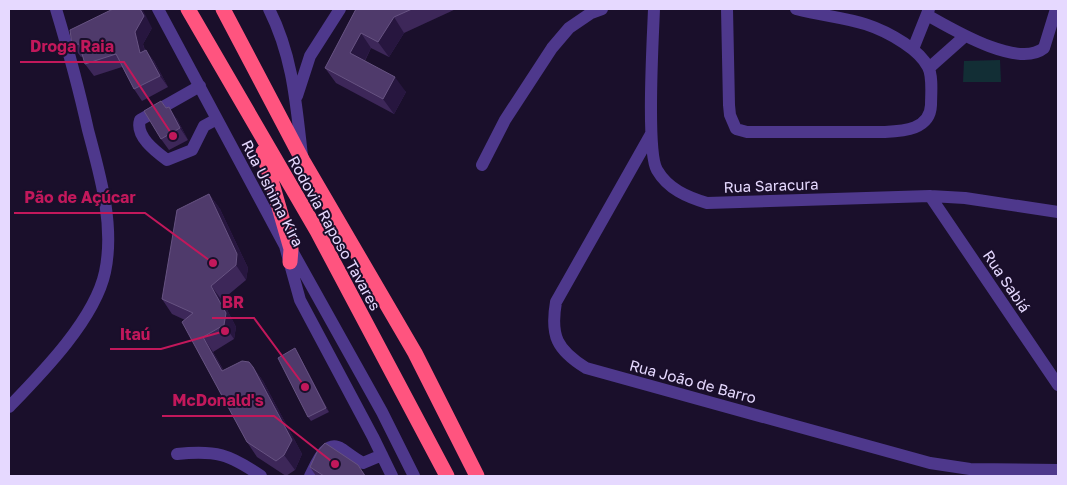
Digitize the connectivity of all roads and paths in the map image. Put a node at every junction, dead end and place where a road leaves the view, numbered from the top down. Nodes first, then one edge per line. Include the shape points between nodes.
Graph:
1 (56, 9) edge
2 (158, 9) edge
3 (188, 9) edge
4 (223, 9) edge
5 (269, 9) edge
6 (340, 9) edge
7 (602, 9) edge
8 (654, 9) edge
9 (727, 9) edge
10 (796, 9) edge
11 (1056, 9) edge
12 (928, 12) edge
13 (965, 36) junction
14 (914, 49) junction
15 (928, 68) junction
16 (200, 86) junction
17 (297, 99) junction
18 (218, 119) junction
19 (257, 131) junction
20 (651, 134) junction
21 (303, 161) junction
22 (482, 164) dead end
23 (930, 196) junction
24 (1058, 212) edge
25 (291, 256) junction
26 (1058, 385) edge
27 (9, 407) edge
28 (177, 454) dead end
29 (382, 455) junction
30 (1058, 470) edge
31 (261, 476) edge
32 (310, 476) edge
33 (392, 476) edge
34 (414, 476) edge
35 (447, 476) edge
36 (477, 476) edge

1 - 27 street via 87,122 107,213 105,272 96,298 79,324 47,368
2 - 16 street, Rua Ushima Kira
3 - 19 highway, Rodovia Raposo Tavares
4 - 21 highway, Rodovia Raposo Tavares
5 - 17 street via 279,29
6 - 17 street via 310,56
7 - 22 street via 570,28 552,48 505,120
8 - 20 street, Rua Saracura
9 - 15 street via 730,115 736,129 747,132 884,132 915,128 923,124 931,108
10 - 14 street via 851,18 881,29
11 - 13 street via 1044,48 1034,54 1013,53
12 - 13 street
12 - 14 street
13 - 15 street
14 - 15 street
16 - 18 street, Rua Ushima Kira
16 - 18 street via 140,120 138,125 145,141 166,160 192,150 204,126
17 - 21 street
18 - 25 street, Rua Ushima Kira
19 - 25 highway
19 - 35 highway, Rodovia Raposo Tavares via 316,231
20 - 23 street, Rua Saracura via 656,169 669,186 686,197 707,204
20 - 30 street, Rua João de Barro via 556,302 552,323 557,342 567,356 586,368 930,463 970,469
21 - 36 highway, Rodovia Raposo Tavares via 415,353
23 - 24 street, Rua Saracura
23 - 26 street, Rua Sabiá
25 - 29 street, Rua Ushima Kira via 300,300
25 - 34 street via 382,412
28 - 31 street via 216,452
29 - 32 street via 363,462 337,447 330,447
29 - 33 street, Rua Ushima Kira

